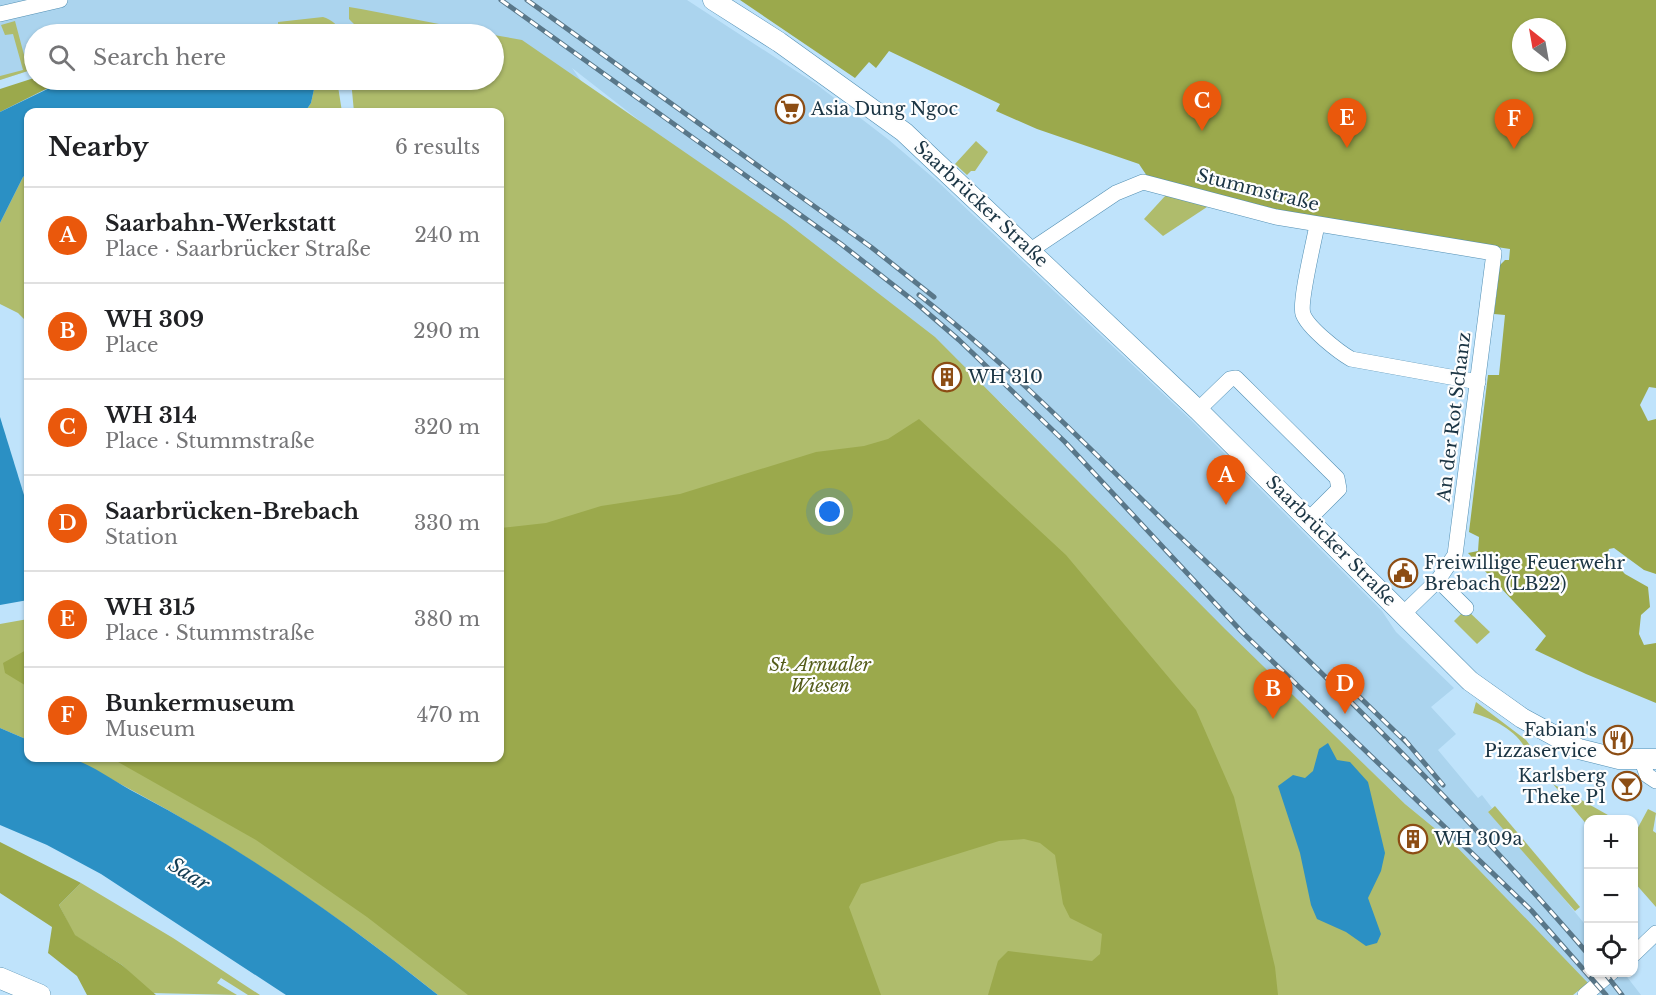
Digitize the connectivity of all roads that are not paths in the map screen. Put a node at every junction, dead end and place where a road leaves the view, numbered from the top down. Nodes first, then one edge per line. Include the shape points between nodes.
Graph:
1 (60, 0) edge
2 (714, 0) edge
3 (0, 14) edge
4 (1317, 225) junction
5 (1031, 250) junction
6 (1494, 253) joint
7 (1478, 382) junction
8 (1198, 410) junction
9 (1308, 520) junction
10 (1438, 580) junction
11 (1466, 609) dead end
12 (1404, 614) junction
13 (1649, 760) edge
14 (1656, 781) edge
15 (1656, 933) edge
16 (1638, 950) edge
17 (1606, 977) edge
18 (0, 978) edge
19 (40, 995) edge
20 (1585, 995) edge

1 - 3 street
2 - 5 main road, Saarbrücker Straße via 881,114
4 - 5 street, Stummstraße via 1143,182 1116,193
4 - 6 street, Stummstraße
4 - 7 street via 1302,308 1308,322 1334,348 1351,359
5 - 8 main road, Saarbrücker Straße
6 - 7 street, An der Rot Schanz
7 - 10 street, An der Rot Schanz via 1458,545
8 - 9 main road, Saarbrücker Straße
8 - 9 street via 1230,379 1236,378 1329,471 1340,484 1339,489
9 - 12 main road, Saarbrücker Straße
10 - 11 street
10 - 12 street, An der Rot Schanz
12 - 13 main road, Saarbrücker Straße via 1470,681 1522,718 1579,749 1607,757
13 - 14 street via 1647,775
15 - 16 street
17 - 20 street
18 - 19 highway

